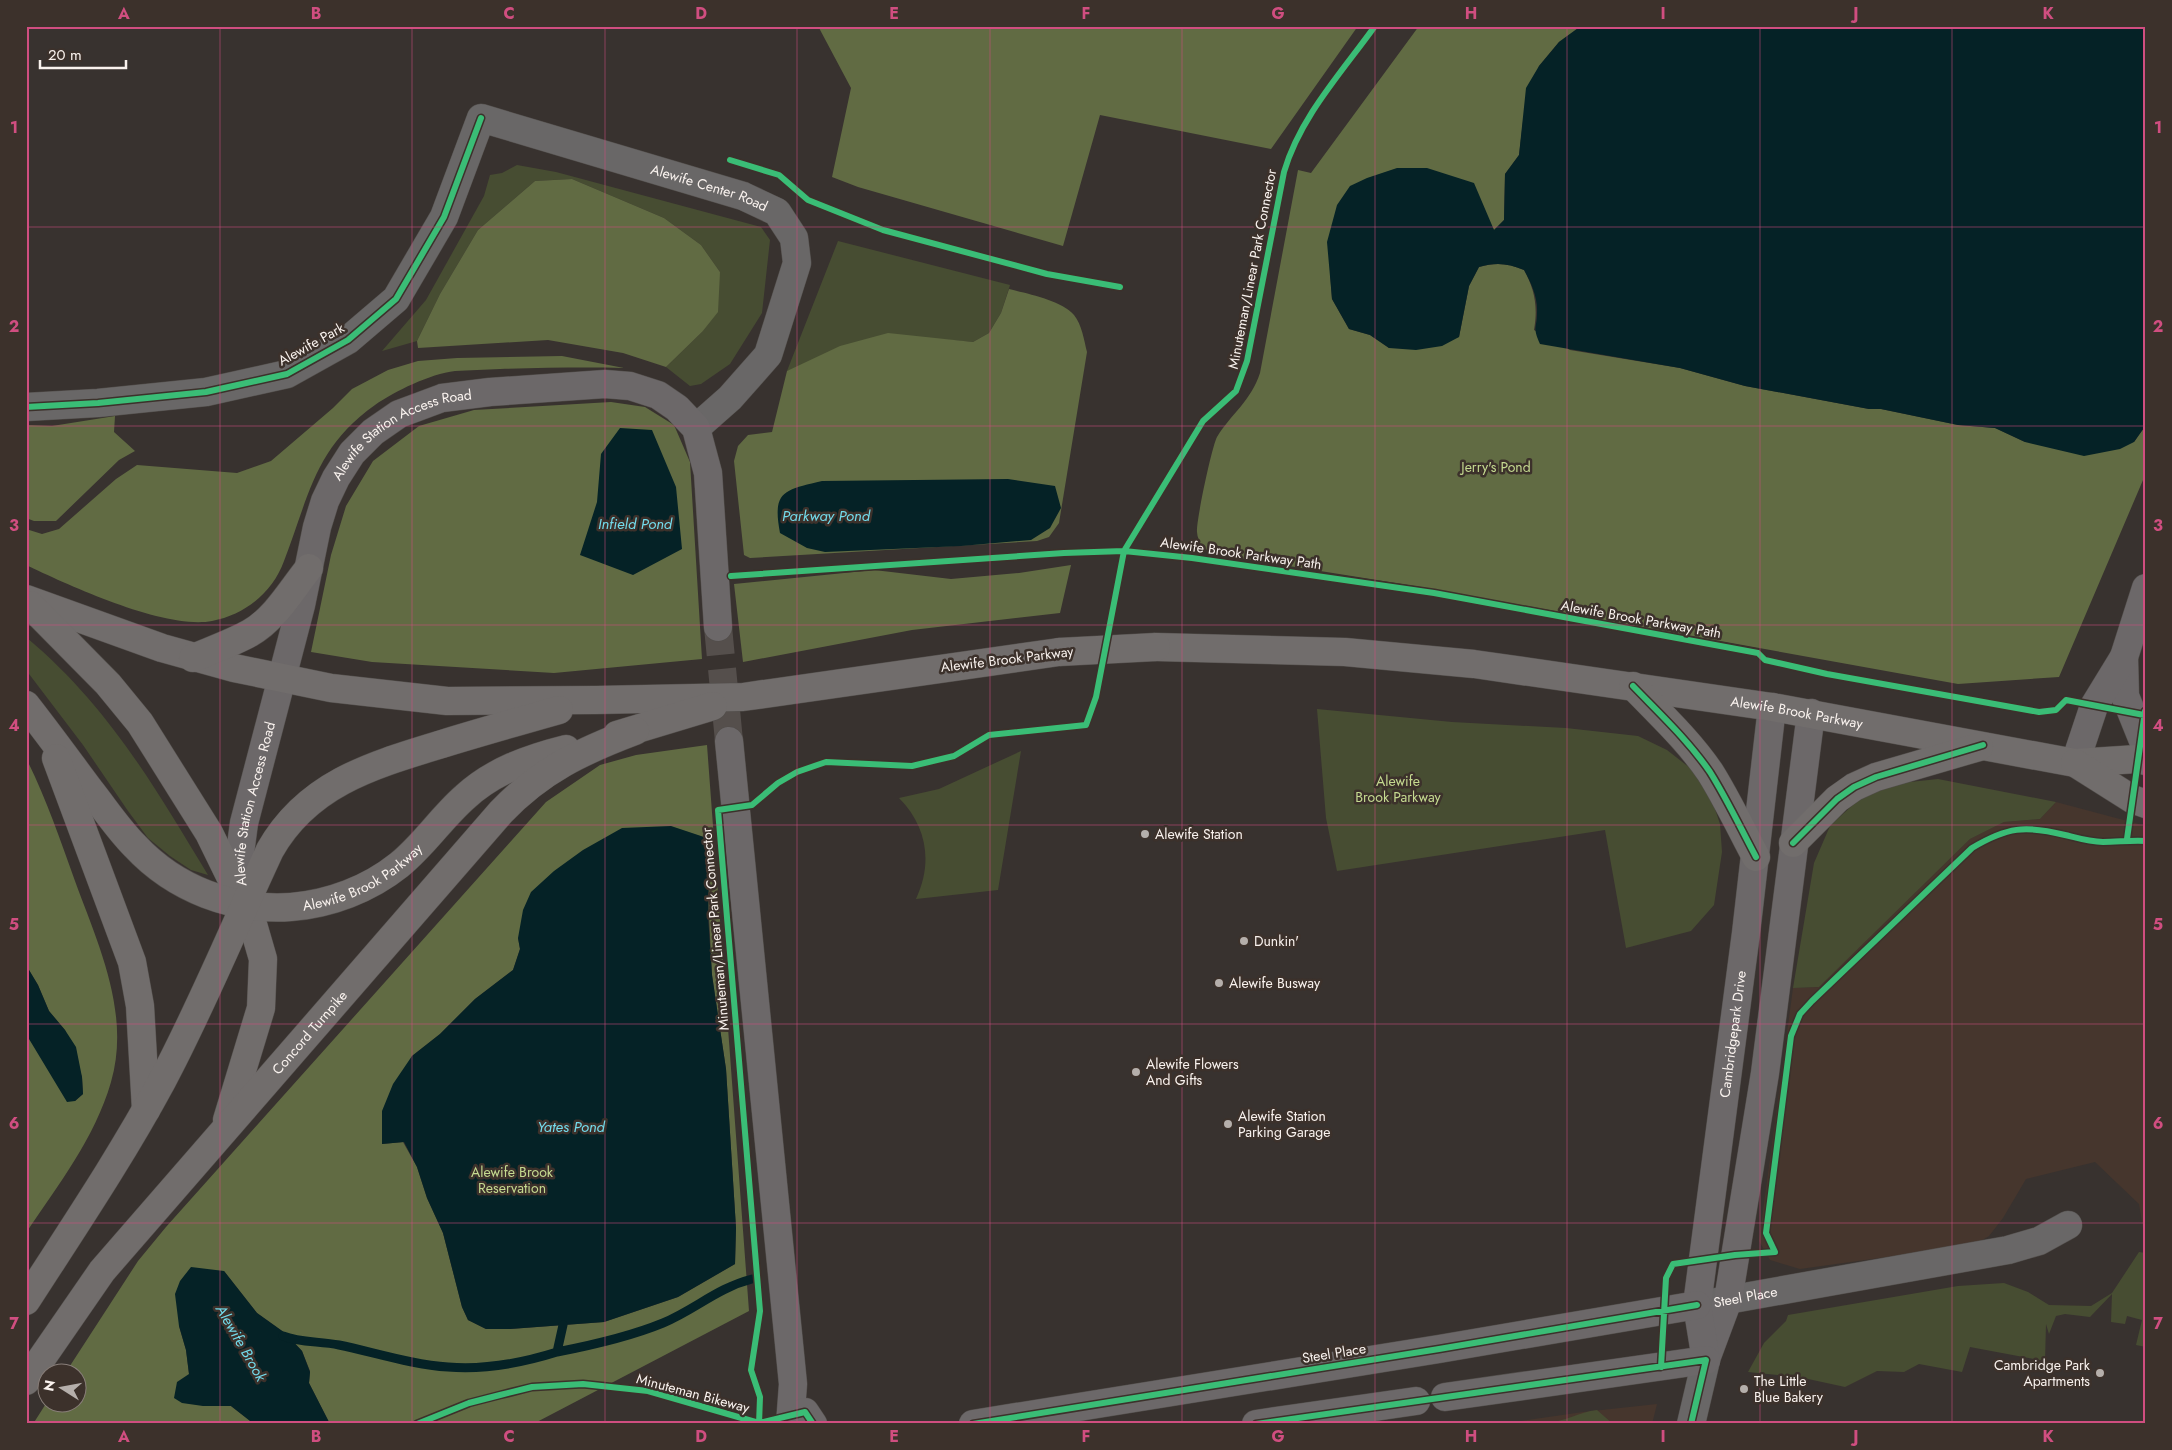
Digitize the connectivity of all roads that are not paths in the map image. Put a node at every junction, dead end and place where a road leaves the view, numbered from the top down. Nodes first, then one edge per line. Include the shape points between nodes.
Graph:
1 (481, 118) joint
2 (26, 406) edge
3 (696, 428) junction
4 (309, 568) junction
5 (2146, 588) edge
6 (26, 600) edge
7 (718, 627) tunnel mouth
8 (2124, 657) junction
9 (193, 658) junction
10 (282, 679) junction
11 (1633, 686) junction
12 (742, 696) junction
13 (596, 700) junction
14 (26, 705) edge
15 (1772, 707) junction
16 (1811, 713) junction
17 (46, 731) junction
18 (635, 731) junction
19 (728, 741) tunnel mouth
20 (1983, 745) junction
21 (2146, 748) edge
22 (2146, 761) edge
23 (2075, 763) junction
24 (2146, 804) edge
25 (1793, 843) junction
26 (1756, 857) junction
27 (244, 905) junction
28 (146, 1110) junction
29 (224, 1131) junction
30 (2068, 1225) dead end
31 (1728, 1300) junction
32 (26, 1301) edge
33 (1697, 1305) junction
34 (1706, 1360) junction
35 (26, 1381) edge
36 (1445, 1397) joint
37 (1416, 1401) joint
38 (803, 1420) edge
39 (974, 1424) edge
40 (1256, 1424) edge
41 (1692, 1424) edge

1 - 2 street, Alewife Park via 444,217 396,299 348,340 287,374 206,392 98,403
1 - 3 street, Alewife Center Road via 743,196 777,212 794,238 797,263 768,355 730,398
3 - 4 main road, Alewife Station Access Road via 677,408 658,395 630,386 604,384 490,392 457,395 426,403 386,422 352,453 325,501
3 - 7 main road, Alewife Station Access Road via 708,474
4 - 9 highway via 270,618 250,633
4 - 10 main road, Alewife Station Access Road
5 - 8 main road
6 - 9 highway, Alewife Brook Parkway
6 - 27 highway via 108,684 140,723 209,833
8 - 21 main road via 2125,696
8 - 23 main road via 2094,706
9 - 10 highway, Alewife Brook Parkway
10 - 13 highway, Alewife Brook Parkway via 369,693 447,700
10 - 27 main road, Alewife Station Access Road via 241,842 239,861
11 - 12 highway, Alewife Brook Parkway, bridge via 1352,653 1156,647 1059,652
11 - 15 highway, Alewife Brook Parkway
11 - 26 highway via 1685,739 1706,767
12 - 13 highway, Alewife Brook Parkway
12 - 18 highway, Alewife Brook Parkway
13 - 27 highway via 413,753 330,787 286,825 270,850
14 - 17 highway, Alewife Brook Parkway
15 - 16 highway, Alewife Brook Parkway
15 - 26 main road, Cambridgepark Drive
16 - 20 highway, Alewife Brook Parkway
16 - 25 main road, Cambridgepark Drive
17 - 27 highway, Alewife Brook Parkway via 144,856 193,889
17 - 28 highway via 132,962 140,1006
18 - 27 highway, Alewife Brook Parkway via 538,757 493,777 465,796 406,859 379,879 352,893 299,906
18 - 29 highway, Concord Turnpike via 570,758 540,776 512,800
19 - 38 main road via 793,1384
20 - 23 highway, Alewife Brook Parkway
20 - 25 highway via 1876,777 1854,787 1837,799
22 - 23 highway, Alewife Brook Parkway
23 - 24 highway, Alewife Brook Parkway via 2132,799
25 - 31 main road, Cambridgepark Drive via 1765,1073
26 - 33 main road, Cambridgepark Drive
27 - 28 highway
27 - 29 highway via 261,947 262,995 255,1031
28 - 32 highway via 105,1180
29 - 35 highway, Concord Turnpike via 102,1271
30 - 31 street, Steel Place via 2039,1241 2008,1250
31 - 33 street, Steel Place
31 - 34 main road, Cambridgepark Drive
33 - 34 main road, Cambridgepark Drive
33 - 39 main road, Steel Place
34 - 36 main road
34 - 41 street, Cambridgepark Drive
36 - 37 street
37 - 40 main road

